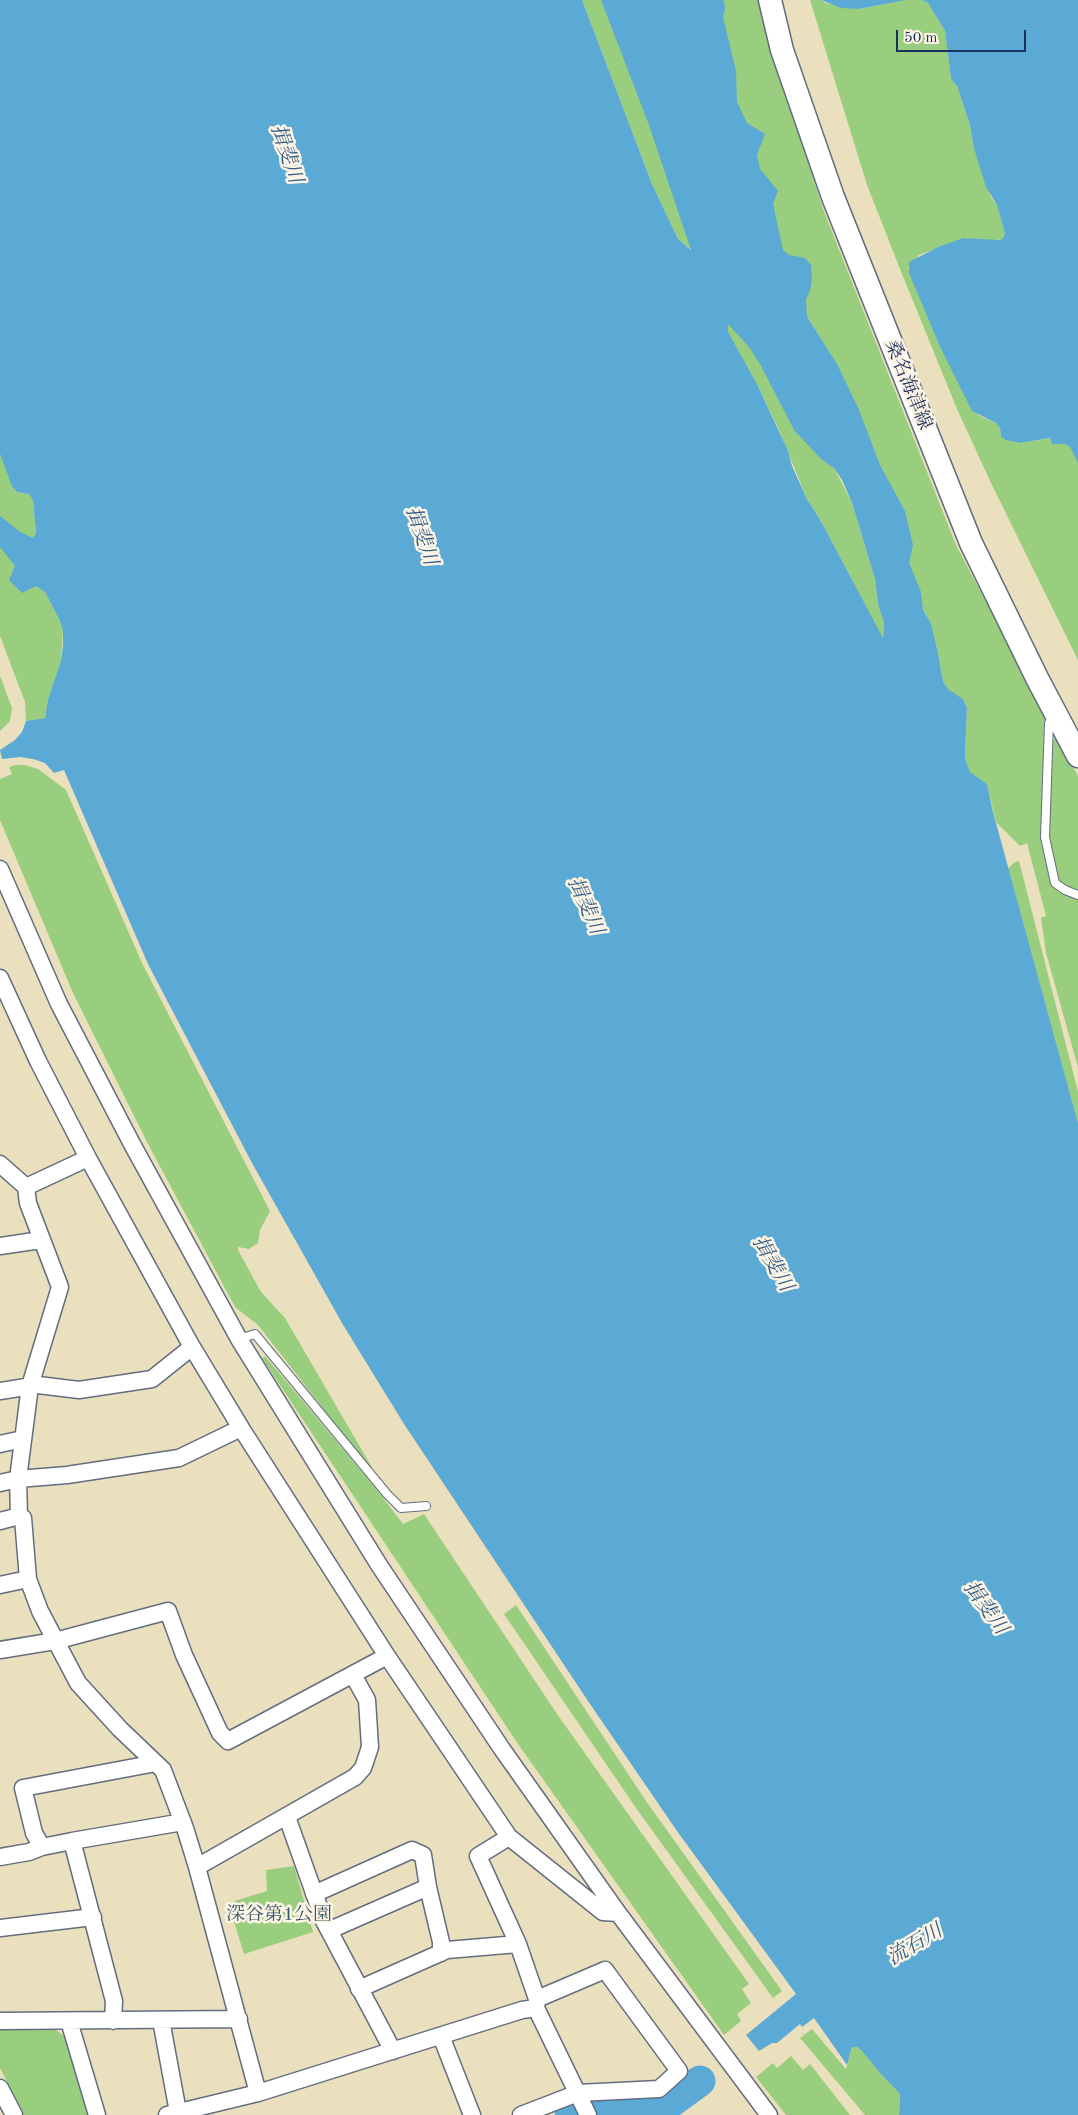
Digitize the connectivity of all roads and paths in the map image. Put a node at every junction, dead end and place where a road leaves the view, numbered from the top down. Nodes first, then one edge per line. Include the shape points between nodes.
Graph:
1 (770, 0) edge
2 (1057, 717) junction
3 (1078, 756) edge
4 (0, 869) edge
5 (1078, 895) edge
6 (0, 978) edge
7 (88, 1158) junction
8 (0, 1164) edge
9 (26, 1187) junction
10 (41, 1240) junction
11 (0, 1246) edge
12 (239, 1339) junction
13 (192, 1347) junction
14 (30, 1386) junction
15 (0, 1391) edge
16 (241, 1428) junction
17 (23, 1439) junction
18 (0, 1444) edge
19 (18, 1479) junction
20 (0, 1483) edge
21 (426, 1506) dead end
22 (19, 1516) junction
23 (0, 1521) edge
24 (28, 1579) junction
25 (0, 1585) edge
26 (55, 1641) junction
27 (0, 1650) edge
28 (387, 1656) junction
29 (354, 1675) junction
30 (156, 1763) junction
31 (287, 1817) junction
32 (183, 1822) junction
33 (509, 1837) junction
34 (72, 1841) junction
35 (42, 1847) junction
36 (0, 1858) edge
37 (197, 1867) junction
38 (428, 1887) junction
39 (314, 1894) junction
40 (618, 1913) junction
41 (93, 1917) junction
42 (0, 1928) edge
43 (330, 1930) junction
44 (518, 1944) junction
45 (441, 1953) junction
46 (359, 1988) junction
47 (537, 2004) junction
48 (239, 2019) junction
49 (161, 2020) junction
50 (0, 2021) edge
51 (69, 2021) junction
52 (113, 2021) junction
53 (441, 2036) junction
54 (393, 2051) junction
55 (0, 2088) edge
56 (258, 2093) junction
57 (579, 2096) junction
58 (173, 2114) edge
59 (14, 2115) edge
60 (98, 2115) edge
61 (472, 2115) edge
62 (521, 2115) edge
63 (588, 2115) edge
64 (769, 2115) edge

1 - 2 main road, 桑名海津線 via 782,50 832,197 971,543
2 - 3 main road, 桑名海津線
2 - 5 lane via 1049,723 1045,837 1055,883
4 - 12 street via 59,1004
6 - 7 street
7 - 9 street
7 - 13 street
8 - 9 street
9 - 10 street
10 - 11 street
10 - 14 street via 60,1287
12 - 21 lane via 255,1334 402,1508
12 - 40 street via 378,1565
13 - 14 street via 152,1379 80,1390
13 - 16 street
14 - 15 street
14 - 17 street
16 - 19 street via 179,1458
16 - 28 street
17 - 18 street
17 - 19 street
19 - 20 street
19 - 22 street
22 - 23 street
22 - 24 street via 23,1518
24 - 25 street
24 - 26 street
26 - 27 street
26 - 29 street via 168,1611 184,1656 220,1733 228,1741
26 - 30 street via 78,1682
28 - 29 street
28 - 33 street
29 - 31 street via 367,1700 370,1747 367,1759 355,1777
30 - 32 street via 163,1770
30 - 35 street via 23,1788 34,1833
31 - 37 street
31 - 39 street
32 - 34 street
32 - 37 street
33 - 40 street via 603,1912
33 - 44 street via 478,1856
34 - 35 street
34 - 41 street
35 - 36 street
37 - 48 street
38 - 39 street via 423,1855 412,1850
38 - 43 street
38 - 45 street
39 - 43 street
40 - 64 street
41 - 42 street
41 - 52 street via 114,2001
43 - 46 street
44 - 45 street via 470,1947
44 - 47 street
45 - 46 street
46 - 54 street
47 - 53 street
47 - 57 street
47 - 57 street via 605,1970 679,2071 659,2089
48 - 49 street
48 - 56 street
49 - 52 street
49 - 58 street
50 - 51 street
51 - 52 street
51 - 60 street
53 - 54 street
53 - 61 street
54 - 56 street
55 - 59 street
56 - 58 street
57 - 62 street
57 - 63 street

